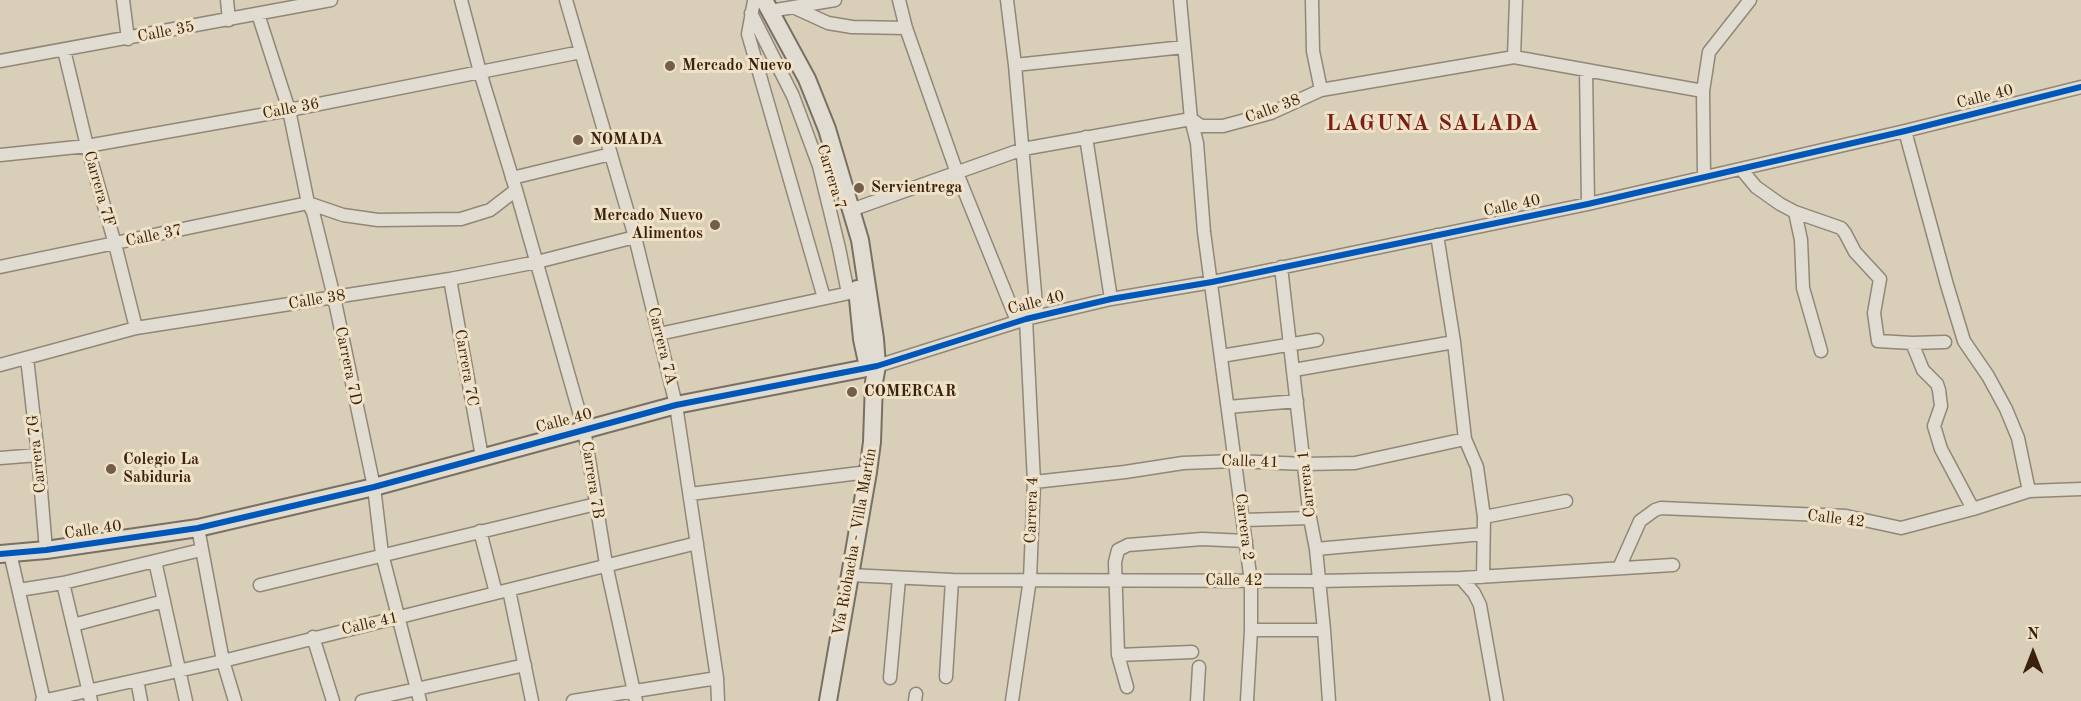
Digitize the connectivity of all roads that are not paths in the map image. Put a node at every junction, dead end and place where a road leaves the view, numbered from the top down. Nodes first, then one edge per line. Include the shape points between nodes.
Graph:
1 (123, 0) edge
2 (227, 0) edge
3 (331, 0) edge
4 (461, 0) edge
5 (566, 0) edge
6 (835, 0) edge
7 (899, 0) edge
8 (1007, 0) edge
9 (1180, 0) edge
10 (1312, 0) edge
11 (1516, 0) edge
12 (1749, 0) edge
13 (759, 5) edge
14 (793, 8) junction
15 (258, 14) junction
16 (229, 20) junction
17 (906, 28) junction
18 (128, 39) junction
19 (1184, 47) junction
20 (64, 50) junction
21 (581, 52) junction
22 (1514, 57) junction
23 (0, 61) edge
24 (1015, 65) junction
25 (1586, 70) junction
26 (480, 72) junction
27 (2081, 87) edge
28 (1321, 90) junction
29 (1704, 91) junction
30 (289, 110) junction
31 (1191, 119) junction
32 (1905, 131) junction
33 (1086, 137) junction
34 (87, 146) junction
35 (1023, 149) junction
36 (0, 154) edge
37 (611, 154) junction
38 (1741, 169) junction
39 (957, 173) junction
40 (1704, 177) junction
41 (514, 184) junction
42 (308, 203) junction
43 (1588, 204) junction
44 (852, 210) junction
45 (1795, 212) junction
46 (1437, 235) junction
47 (636, 237) junction
48 (115, 244) junction
49 (537, 262) junction
50 (0, 267) edge
51 (1281, 267) junction
52 (450, 279) junction
53 (1212, 282) junction
54 (857, 291) junction
55 (334, 297) junction
56 (824, 298) junction
57 (1111, 299) junction
58 (1027, 319) junction
59 (136, 328) junction
60 (659, 334) junction
61 (1317, 340) dead end
62 (1454, 342) junction
63 (1945, 342) dead end
64 (1912, 343) junction
65 (1290, 345) junction
66 (1821, 351) dead end
67 (1221, 356) junction
68 (27, 358) junction
69 (0, 365) edge
70 (1294, 370) junction
71 (873, 372) junction
72 (1297, 401) junction
73 (676, 405) junction
74 (1228, 407) junction
75 (584, 429) junction
76 (1465, 439) junction
77 (38, 455) junction
78 (482, 457) junction
79 (0, 458) edge
80 (1235, 461) junction
81 (1305, 464) junction
82 (868, 472) junction
83 (1034, 482) junction
84 (374, 487) junction
85 (2081, 489) edge
86 (2029, 491) junction
87 (690, 494) junction
88 (1566, 501) dead end
89 (596, 504) junction
90 (1973, 509) junction
91 (1484, 517) junction
92 (1310, 518) junction
93 (1244, 520) junction
94 (198, 528) junction
95 (480, 531) junction
96 (1483, 534) junction
97 (1246, 541) junction
98 (697, 543) junction
99 (1316, 549) junction
100 (46, 550) junction
101 (201, 550) junction
102 (5, 554) edge
103 (382, 554) junction
104 (155, 561) junction
105 (606, 564) junction
106 (1673, 565) dead end
107 (1619, 568) junction
108 (849, 575) junction
109 (1483, 577) junction
110 (1461, 578) junction
111 (899, 579) junction
112 (1030, 579) junction
113 (952, 580) junction
114 (1116, 580) junction
115 (1319, 581) junction
116 (1251, 582) junction
117 (63, 583) junction
118 (260, 585) dead end
119 (19, 590) junction
120 (509, 590) junction
121 (496, 592) junction
122 (164, 601) junction
123 (399, 617) junction
124 (73, 625) junction
125 (1251, 630) junction
126 (1324, 630) junction
127 (313, 637) junction
128 (1192, 652) dead end
129 (1118, 655) junction
130 (223, 661) junction
131 (525, 665) junction
132 (1198, 667) dead end
133 (179, 671) junction
134 (946, 677) dead end
135 (717, 678) junction
136 (890, 678) dead end
137 (137, 680) junction
138 (417, 687) junction
139 (1127, 687) dead end
140 (89, 696) edge
141 (635, 697) edge
142 (43, 701) edge
143 (141, 701) edge
144 (186, 701) edge
145 (235, 701) edge
146 (333, 701) edge
147 (362, 701) edge
148 (420, 701) edge
149 (532, 701) edge
150 (573, 701) edge
151 (718, 701) edge
152 (828, 701) edge
153 (1012, 701) edge
154 (1197, 701) edge
155 (1247, 701) edge
156 (1329, 701) edge
157 (1497, 701) edge

1 - 18 street
2 - 16 street
3 - 15 street, Calle 35
4 - 26 street, Carrera 7B
5 - 21 street, Carrera 7A
6 - 14 street
7 - 17 street
8 - 24 street, Carrera 4
9 - 19 street
10 - 28 street via 1312,51
11 - 22 street
12 - 29 street via 1709,52
13 - 14 street
13 - 44 main road, Carrera 7 via 807,79
13 - 54 main road, Carrera 7 via 818,134 848,232
13 - 56 street via 748,34 750,44
14 - 17 street via 828,23
15 - 16 street, Calle 35
15 - 30 street, Carrera 7D
16 - 18 street, Calle 35
17 - 39 street
18 - 20 street, Calle 35
19 - 24 street
19 - 31 street
20 - 23 street, Calle 35
20 - 34 street, Carrera 7F
21 - 26 street, Calle 36
21 - 37 street, Carrera 7A
22 - 25 street, Calle 38
22 - 28 street, Calle 38
24 - 35 street, Carrera 4
25 - 29 street, Calle 38
25 - 43 street
26 - 30 street, Calle 36
26 - 41 street, Carrera 7B
27 - 32 street, Calle 40
28 - 31 street, Calle 38 via 1271,113 1224,126 1201,126
29 - 40 street
30 - 34 street, Calle 36
30 - 42 street, Carrera 7D
31 - 33 street, Calle 38
31 - 53 street, Carrera 2
32 - 38 street, Calle 40
32 - 86 street via 1964,341 2006,409 2018,438
33 - 35 street, Calle 38
33 - 57 street
34 - 36 street, Calle 36
34 - 48 street, Carrera 7F
35 - 39 street, Calle 38
35 - 58 street, Carrera 4
37 - 41 street
37 - 47 street, Carrera 7A
38 - 40 street, Calle 40
38 - 45 street via 1756,187
39 - 44 street, Calle 38
39 - 58 street
40 - 43 street, Calle 40
41 - 42 street via 490,210 461,219 378,220 343,215
41 - 49 street, Carrera 7B
42 - 48 street, Calle 37
42 - 55 street, Carrera 7D
43 - 46 street, Calle 40
44 - 54 main road, Carrera 7 via 860,240
45 - 64 street via 1841,228 1855,252 1878,275 1874,313 1878,341
45 - 66 street via 1801,240 1803,288
46 - 51 street, Calle 40
46 - 62 street
47 - 49 street, Calle 38
47 - 60 street, Carrera 7A
48 - 50 street, Calle 37
48 - 59 street, Carrera 7F
49 - 52 street, Calle 38
49 - 75 street, Carrera 7B
51 - 53 street, Calle 40
51 - 65 street, Carrera 1
52 - 55 street, Calle 38
52 - 78 street, Carrera 7C
53 - 57 street, Calle 40
53 - 67 street, Carrera 2
54 - 56 street
54 - 71 main road, Carrera 7
55 - 59 street, Calle 38
55 - 84 street, Carrera 7D
56 - 60 street
57 - 58 street, Calle 40
58 - 71 street, Calle 40
58 - 83 street, Carrera 4
59 - 68 street, Calle 38
60 - 73 street, Carrera 7A
61 - 65 street
62 - 70 street
62 - 76 street
63 - 64 street
64 - 90 street via 1923,370 1939,390 1941,406 1934,426 1941,449
65 - 67 street
65 - 70 street, Carrera 1
67 - 74 street, Carrera 2
68 - 69 street, Calle 38
68 - 77 street, Carrera 7G
70 - 72 street, Carrera 1
71 - 73 main road, Calle 40
71 - 82 main road, Vía Riohacha - Villa Martín
72 - 74 street
72 - 81 street, Carrera 1
73 - 75 main road, Calle 40
73 - 87 street, Carrera 7A
74 - 80 street, Carrera 2
75 - 78 main road, Calle 40
75 - 89 street, Carrera 7B
76 - 81 street, Calle 41 via 1355,463
76 - 91 street via 1477,467
77 - 79 street
77 - 100 street, Carrera 7G
78 - 84 main road, Calle 40
80 - 81 street, Calle 41
80 - 83 street, Calle 41 via 1183,463
80 - 93 street, Carrera 2
81 - 92 street, Carrera 1
82 - 87 street
82 - 108 main road, Vía Riohacha - Villa Martín
83 - 112 street, Carrera 4
84 - 94 main road, Calle 40
84 - 103 street, Carrera 7D
85 - 86 street, Calle 42
86 - 90 street, Calle 42
87 - 98 street, Carrera 7A
88 - 91 street
89 - 95 street
89 - 105 street, Carrera 7B
90 - 107 street, Calle 42 via 1901,528 1846,516 1662,508 1640,521
91 - 96 street
92 - 93 street
92 - 99 street, Carrera 1
93 - 97 street, Carrera 2
94 - 100 main road, Calle 40
94 - 101 street
95 - 103 street
95 - 121 street
96 - 99 street
96 - 109 street
97 - 114 street via 1202,538 1128,545 1118,550 1114,562
97 - 116 street, Carrera 2
98 - 105 street, Calle 41
98 - 135 street, Carrera 7A
99 - 115 street, Carrera 1
100 - 102 main road, Calle 40
101 - 104 street
101 - 130 street
102 - 119 street
103 - 118 street
103 - 123 street, Carrera 7D
104 - 117 street
104 - 122 street
105 - 120 street, Calle 41
105 - 141 street, Carrera 7B
106 - 107 street, Calle 42
107 - 109 street, Calle 42
108 - 111 street, Calle 42
108 - 152 main road, Vía Riohacha - Villa Martín
109 - 110 street, Calle 42
110 - 115 street, Calle 42
110 - 157 street via 1480,605
111 - 113 street, Calle 42
111 - 136 street
112 - 113 street, Calle 42
112 - 114 street, Calle 42
112 - 153 street, Carrera 4
113 - 134 street
114 - 116 street, Calle 42
114 - 129 street
115 - 116 street, Calle 42
115 - 126 street, Carrera 1
116 - 125 street, Carrera 2
117 - 119 street
117 - 124 street
119 - 142 street
120 - 121 street, Calle 41
120 - 131 street
121 - 123 street, Calle 41
122 - 124 street
122 - 133 street
123 - 127 street, Calle 41
123 - 138 street, Carrera 7D
124 - 140 street
125 - 126 street
125 - 155 street, Carrera 2
126 - 156 street, Carrera 1
127 - 130 street, Calle 41
127 - 146 street
128 - 129 street
129 - 139 street
130 - 133 street, Calle 41
130 - 145 street
131 - 138 street
131 - 149 street
132 - 154 street
133 - 137 street, Calle 41
133 - 144 street
135 - 141 street
135 - 151 street, Carrera 7A
137 - 140 street, Calle 41
137 - 143 street
138 - 147 street
138 - 148 street, Carrera 7D
140 - 142 street, Calle 41
141 - 150 street

